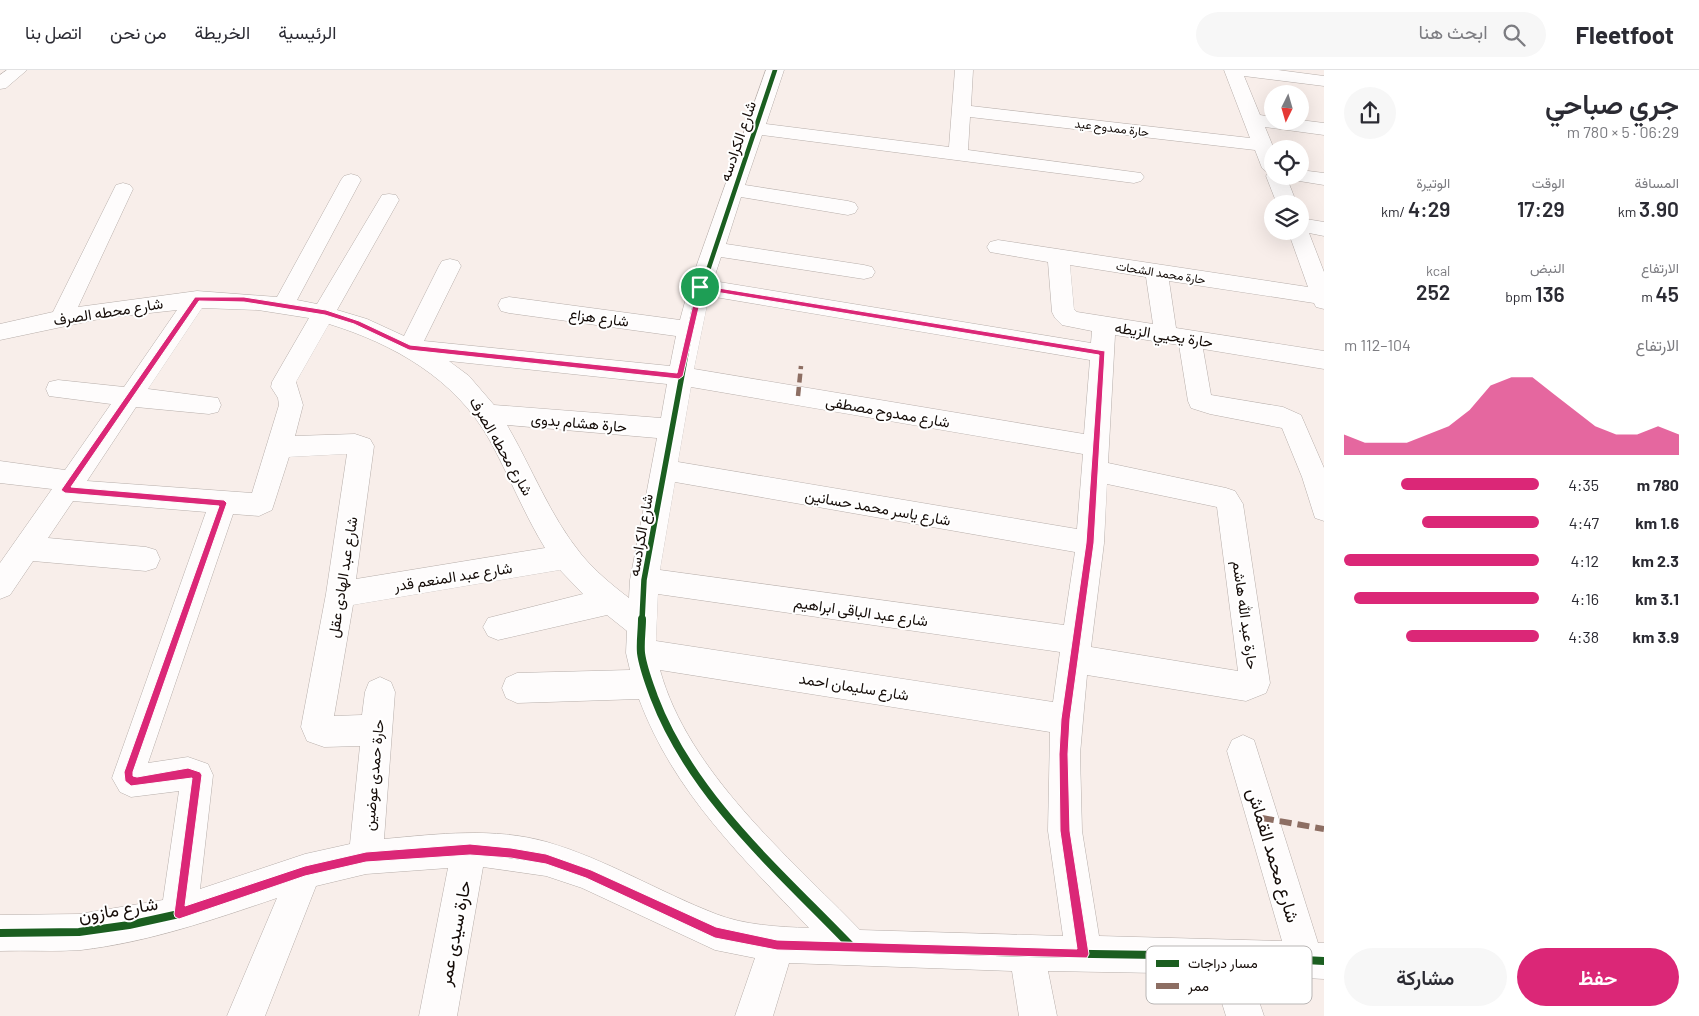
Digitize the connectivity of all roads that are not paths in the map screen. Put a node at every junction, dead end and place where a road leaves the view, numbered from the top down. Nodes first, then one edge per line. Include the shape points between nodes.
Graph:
1 (18, 70) edge
2 (776, 70) edge
3 (964, 70) edge
4 (1234, 70) edge
5 (1324, 81) edge
6 (0, 84) edge
7 (961, 110) junction
8 (1253, 120) junction
9 (754, 128) junction
10 (1324, 129) edge
11 (1263, 145) joint
12 (958, 154) junction
13 (1134, 177) dead end
14 (1309, 177) edge
15 (1324, 179) edge
16 (351, 180) dead end
17 (122, 189) dead end
18 (734, 190) junction
19 (389, 200) dead end
20 (848, 208) dead end
21 (1309, 226) edge
22 (1324, 229) edge
23 (1302, 240) edge
24 (998, 247) dead end
25 (713, 249) junction
26 (1058, 256) junction
27 (450, 266) dead end
28 (1156, 271) junction
29 (864, 272) dead end
30 (700, 287) junction
31 (1322, 291) edge
32 (197, 299) junction
33 (284, 304) junction
34 (509, 305) dead end
35 (326, 313) junction
36 (62, 317) junction
37 (1104, 325) junction
38 (689, 328) junction
39 (0, 332) edge
40 (1166, 335) junction
41 (1190, 338) junction
42 (409, 348) junction
43 (1102, 353) junction
44 (1324, 360) edge
45 (679, 376) junction
46 (58, 389) dead end
47 (128, 397) junction
48 (208, 405) dead end
49 (487, 414) junction
50 (671, 429) junction
51 (279, 447) junction
52 (1097, 458) junction
53 (665, 470) junction
54 (0, 472) edge
55 (68, 485) junction
56 (224, 503) junction
57 (1324, 510) edge
58 (1090, 543) junction
59 (25, 548) junction
60 (566, 557) junction
61 (146, 559) dead end
62 (644, 580) junction
63 (0, 586) edge
64 (340, 594) junction
65 (611, 601) junction
66 (498, 627) dead end
67 (641, 638) junction
68 (1077, 650) junction
69 (648, 684) junction
70 (517, 688) dead end
71 (380, 692) dead end
72 (1066, 719) junction
73 (377, 730) junction
74 (1243, 752) dead end
75 (470, 850) junction
76 (366, 857) junction
77 (305, 871) junction
78 (179, 914) junction
79 (0, 933) edge
80 (777, 945) junction
81 (1310, 946) edge
82 (852, 947) junction
83 (1027, 953) junction
84 (1084, 954) junction
85 (1146, 955) edge
86 (1241, 1004) edge
87 (246, 1016) edge
88 (438, 1016) edge
89 (754, 1016) edge
90 (1038, 1016) edge
91 (1245, 1016) edge

1 - 6 street
2 - 9 street, شارع الكرادسه
3 - 7 street
4 - 5 street
4 - 8 street
7 - 11 street, حارة ممدوح عيد
7 - 12 street
8 - 10 street
8 - 11 street
9 - 12 street
9 - 18 street, شارع الكرادسه
12 - 13 street
14 - 15 street
16 - 33 street
17 - 36 street
18 - 20 street
18 - 25 street, شارع الكرادسه
19 - 35 street
21 - 22 street
23 - 31 street
24 - 26 street, حارة محمد الشحات
25 - 29 street
25 - 30 street, شارع الكرادسه
26 - 28 street, حارة محمد الشحات
26 - 37 street, حارة يحيي الزيطه via 1063,312 1070,319
27 - 42 street
28 - 31 street, حارة محمد الشحات
28 - 40 street
30 - 38 street, شارع الكرادسه
30 - 43 street
32 - 33 street, شارع محطه الصرف via 244,299
32 - 36 street, شارع محطه الصرف via 133,305
32 - 47 street
33 - 35 street, شارع محطه الصرف
34 - 38 street, شارع هزاع
35 - 42 street, شارع محطه الصرف via 357,323
35 - 51 street via 283,387 291,400
36 - 39 street, شارع محطه الصرف
37 - 40 street, حارة يحيي الزيطه
37 - 43 street
38 - 45 street, شارع الكرادسه
40 - 41 street, حارة يحيي الزيطه
41 - 44 street, حارة يحيي الزيطه
41 - 57 street via 1200,401 1283,417 1292,422
42 - 45 street, شارع ممدوح مصطفى
42 - 49 street, شارع محطه الصرف via 440,365 467,387
43 - 52 street
45 - 50 street, شارع الكرادسه
45 - 52 street, شارع ممدوح مصطفى
46 - 47 street
47 - 48 street
47 - 55 street
49 - 50 street, حارة هشام بدوى
49 - 60 street, شارع محطه الصرف via 543,521
50 - 53 street, شارع الكرادسه
51 - 56 street via 263,502 259,505
51 - 64 street, شارع عبد الهادى عقل via 361,446
52 - 58 street
52 - 68 street, حارة عبد الله هاشم via 1226,499 1230,504 1254,683 1246,687
53 - 58 street, شارع ياسر محمد حسانين
53 - 62 street, شارع الكرادسه
54 - 55 street
55 - 56 street
55 - 59 street
56 - 78 street via 128,778 137,781 188,773 197,775
58 - 68 street
59 - 61 street
59 - 63 street
60 - 64 street, شارع عبد المنعم قدر
60 - 65 street, شارع محطه الصرف
62 - 67 street, شارع الكرادسه
62 - 68 street, شارع عبد الباقى ابراهيم
64 - 73 street, شارع عبد الهادى عقل via 318,730
65 - 66 street
65 - 67 street, شارع محطه الصرف
67 - 69 street, شارع الكرادسه
67 - 72 street, شارع سليمان احمد
68 - 72 street
69 - 70 street
69 - 82 street, شارع الكرادسه via 665,726 694,774 731,821
71 - 73 street, حارة حمدى عوضين
72 - 84 street via 1065,831
73 - 76 street, حارة حمدى عوضين
74 - 81 street, شارع محمد القماش
75 - 76 street, شارع مازون
75 - 80 street, شارع مازون via 546,859 587,873 715,932
75 - 88 street, حارة سيدى عمر
76 - 77 street, شارع مازون
77 - 78 street, شارع مازون
77 - 87 street
78 - 79 street, شارع مازون via 78,932
80 - 82 street, شارع مازون
80 - 89 street
82 - 83 street, شارع مازون
83 - 84 street, شارع مازون
83 - 90 street
84 - 85 street, شارع مازون
86 - 91 street

